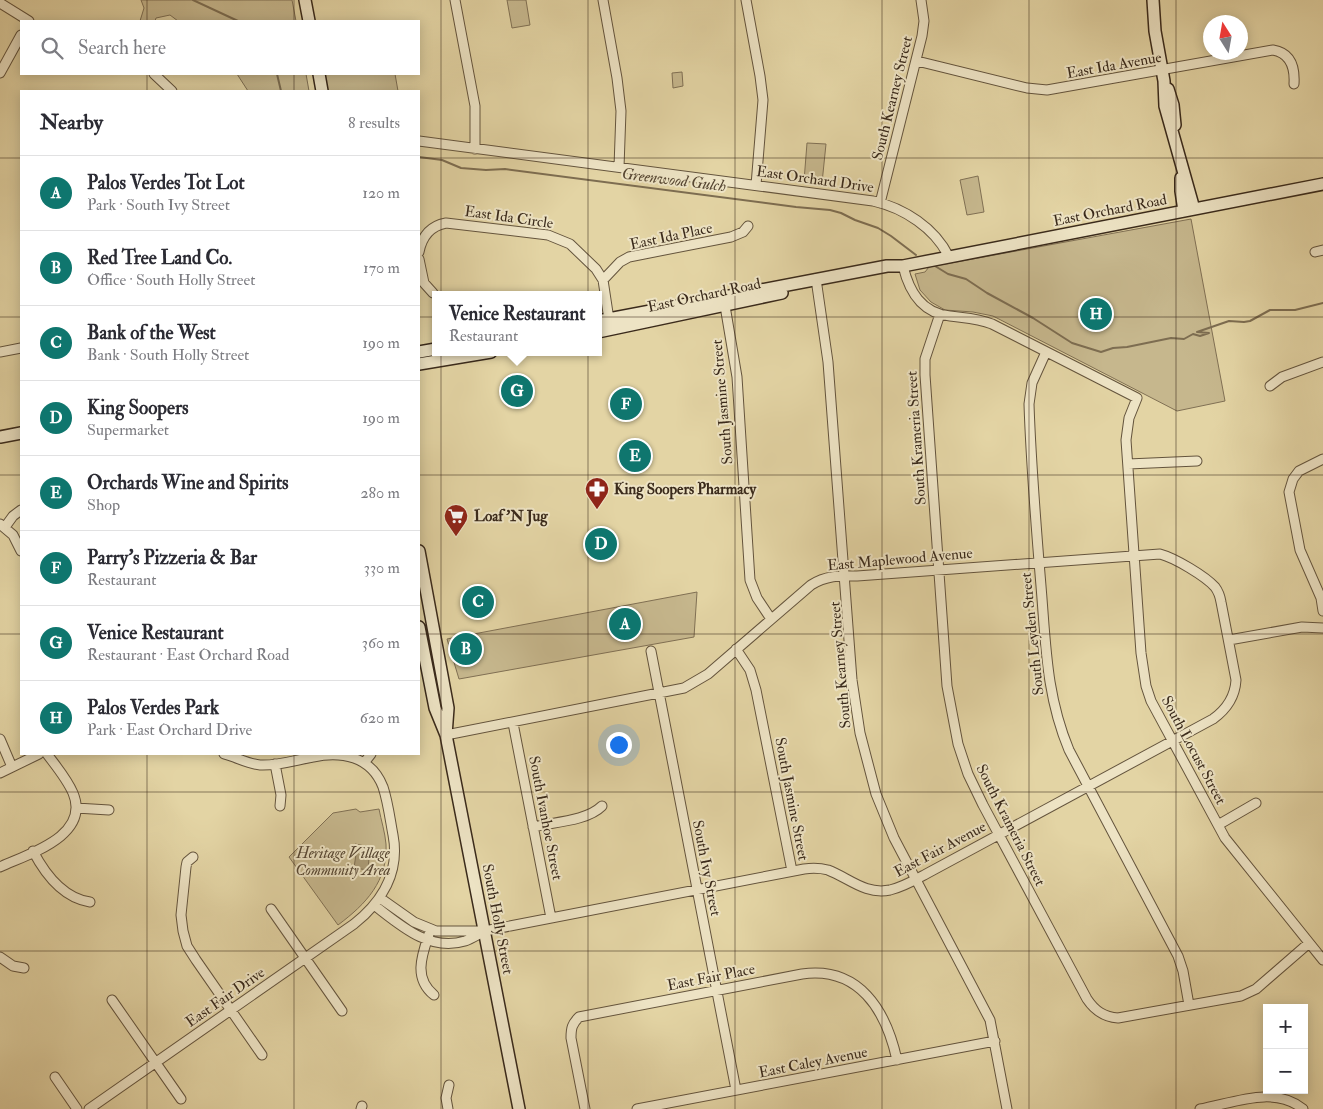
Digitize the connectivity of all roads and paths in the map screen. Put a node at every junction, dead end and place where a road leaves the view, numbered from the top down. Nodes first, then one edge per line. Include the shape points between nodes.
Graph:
1 (305, 0) edge
2 (455, 0) edge
3 (603, 0) edge
4 (746, 0) edge
5 (921, 0) edge
6 (1144, 0) edge
7 (1153, 0) edge
8 (0, 4) edge
9 (27, 20) edge
10 (309, 20) edge
11 (1155, 31) junction
12 (20, 37) edge
13 (917, 61) junction
14 (0, 73) edge
15 (155, 75) edge
16 (319, 75) edge
17 (1163, 75) junction
18 (1294, 84) dead end
19 (171, 90) edge
20 (322, 90) edge
21 (420, 141) edge
22 (475, 149) junction
23 (618, 167) junction
24 (756, 184) junction
25 (1323, 184) edge
26 (880, 203) junction
27 (1189, 210) junction
28 (748, 226) dead end
29 (420, 249) edge
30 (948, 257) junction
31 (420, 264) edge
32 (903, 266) junction
33 (603, 280) junction
34 (817, 282) junction
35 (432, 293) edge
36 (724, 302) junction
37 (940, 314) junction
38 (602, 322) edge
39 (613, 324) junction
40 (602, 330) edge
41 (20, 348) edge
42 (0, 352) edge
43 (1046, 352) junction
44 (468, 356) edge
45 (1323, 362) edge
46 (420, 364) edge
47 (1270, 386) dead end
48 (20, 433) edge
49 (0, 438) edge
50 (1323, 459) edge
51 (1198, 461) dead end
52 (1128, 464) junction
53 (20, 511) edge
54 (3, 525) edge
55 (20, 548) edge
56 (420, 556) edge
57 (1134, 556) junction
58 (1039, 562) junction
59 (938, 570) junction
60 (844, 576) junction
61 (1323, 610) edge
62 (771, 619) junction
63 (1323, 628) edge
64 (420, 632) edge
65 (1229, 640) junction
66 (736, 649) junction
67 (652, 651) dead end
68 (659, 694) junction
69 (513, 723) junction
70 (446, 735) junction
71 (0, 739) edge
72 (1172, 740) junction
73 (37, 755) edge
74 (48, 755) edge
75 (227, 755) edge
76 (319, 755) edge
77 (343, 755) edge
78 (370, 755) edge
79 (364, 763) junction
80 (275, 764) junction
81 (12, 767) junction
82 (0, 773) edge
83 (1087, 787) junction
84 (1256, 803) dead end
85 (280, 806) dead end
86 (602, 806) dead end
87 (76, 808) junction
88 (109, 810) dead end
89 (1218, 825) junction
90 (533, 827) junction
91 (998, 834) junction
92 (33, 851) junction
93 (193, 857) dead end
94 (0, 867) edge
95 (792, 871) junction
96 (916, 879) junction
97 (697, 889) junction
98 (90, 902) dead end
99 (377, 902) junction
100 (271, 909) dead end
101 (552, 918) junction
102 (430, 929) junction
103 (485, 931) junction
104 (427, 940) junction
105 (1309, 943) junction
106 (0, 957) edge
107 (305, 958) junction
108 (1323, 960) edge
109 (24, 968) dead end
110 (717, 990) junction
111 (434, 995) dead end
112 (112, 1000) dead end
113 (1189, 1005) junction
114 (230, 1010) junction
115 (342, 1011) dead end
116 (995, 1041) junction
117 (262, 1055) dead end
118 (897, 1060) junction
119 (156, 1062) junction
120 (55, 1077) dead end
121 (449, 1085) dead end
122 (736, 1090) junction
123 (181, 1099) dead end
124 (1302, 1108) edge
125 (77, 1109) edge
126 (89, 1109) edge
127 (448, 1109) edge
128 (519, 1109) edge
129 (585, 1109) edge
130 (636, 1109) edge
131 (1007, 1109) edge
132 (1200, 1109) edge

1 - 10 main road
2 - 22 street via 475,106
3 - 23 street via 621,111
4 - 24 street via 763,100
5 - 13 street, South Kearney Street via 924,24
6 - 11 main road
7 - 11 main road
8 - 9 street
11 - 17 main road
12 - 14 street
13 - 17 street, East Ida Avenue via 1041,90
13 - 26 street, South Kearney Street
15 - 19 street
16 - 20 main road
17 - 18 street, East Ida Avenue via 1273,50 1281,52 1291,62 1295,71
17 - 27 main road via 1173,105 1175,139 1189,190
21 - 22 street, East Orchard Drive
22 - 23 street, East Orchard Drive
23 - 24 street, East Orchard Drive
24 - 26 street, East Orchard Drive
25 - 27 main road, East Orchard Road
26 - 30 street, East Orchard Drive via 927,228
27 - 30 main road, East Orchard Road
28 - 33 street, East Ida Place via 731,237 629,257
29 - 33 street, East Ida Circle via 430,230 446,223 548,235 577,249
30 - 32 main road, East Orchard Road
31 - 35 street via 424,283
32 - 34 main road, East Orchard Road via 886,266
32 - 37 street via 913,293
33 - 39 street, East Ida Circle
34 - 36 main road, East Orchard Road
34 - 60 street, South Kearney Street via 828,362
36 - 39 main road, East Orchard Road
36 - 62 street, South Jasmine Street via 737,377 750,580
37 - 43 street via 985,321
37 - 59 street, South Krameria Street via 924,369
38 - 39 main road, East Orchard Road
39 - 40 main road, East Orchard Road
41 - 42 street
43 - 52 street, South Locust Street via 1137,398 1127,428
43 - 58 street, South Leyden Street via 1032,383 1029,404
44 - 46 main road
45 - 47 street via 1282,377
48 - 49 main road
50 - 61 street via 1299,472 1289,492 1300,550
51 - 52 street
52 - 57 street, South Locust Street
53 - 54 street
54 - 55 street
56 - 70 main road, South Holly Street via 448,708
57 - 58 street, East Maplewood Avenue
57 - 65 street, East Maplewood Avenue via 1165,556 1213,586 1222,602
57 - 72 street, South Locust Street via 1146,686
58 - 59 street, East Maplewood Avenue
58 - 83 street, South Leyden Street via 1048,680 1053,705
59 - 60 street, East Maplewood Avenue
59 - 91 street, South Krameria Street via 952,719 968,774
60 - 62 street, East Maplewood Avenue via 822,579 811,585
60 - 96 street, South Kearney Street via 855,707 863,748 881,806
62 - 66 street, East Maplewood Avenue
63 - 65 street via 1302,627
64 - 70 main road, South Holly Street via 434,708
65 - 72 street, East Fair Avenue via 1236,680 1230,702 1213,719
66 - 68 street, East Maplewood Avenue via 693,684
66 - 95 street, South Jasmine Street via 750,670 756,690
67 - 68 street, South Ivy Street
68 - 69 street, East Maplewood Avenue
68 - 97 street, South Ivy Street
69 - 70 street, East Maplewood Avenue
69 - 90 street, South Ivanhoe Street
70 - 103 main road, South Holly Street
71 - 81 street
72 - 83 street, East Fair Avenue
72 - 89 street, South Locust Street
73 - 81 street
74 - 87 street via 72,791
75 - 80 street via 259,765
76 - 80 street
77 - 79 street
78 - 79 street
79 - 99 street, East Fair Drive via 383,788 394,839 392,874
80 - 85 street
81 - 82 street
83 - 91 street, East Fair Avenue
83 - 113 street, South Leyden Street via 1178,956
84 - 89 street
86 - 90 street via 588,816
87 - 88 street
87 - 92 street via 65,834
89 - 105 street, South Locust Street via 1230,845
90 - 101 street, South Ivanhoe Street
91 - 96 street, East Fair Avenue
91 - 113 street, South Krameria Street via 1093,1008 1103,1015 1118,1018
92 - 94 street
92 - 98 street via 50,879 78,900
93 - 114 street via 186,867 181,915 183,931 191,954
95 - 96 street, East Fair Avenue via 826,870 876,891 897,888
95 - 97 street, East Fair Avenue
96 - 116 street, South Kearney Street via 985,1009
97 - 101 street, East Fair Avenue
97 - 110 street, South Ivy Street
99 - 102 street, East Fair Avenue
99 - 104 street, East Fair Avenue via 410,932
99 - 107 street, East Fair Drive via 354,924
100 - 107 street
101 - 103 street, East Fair Avenue
102 - 103 street, East Fair Avenue via 443,932
102 - 104 street
103 - 104 street, East Fair Avenue via 466,941 442,943
103 - 128 main road, South Holly Street
104 - 111 street via 421,969 426,986
105 - 108 street, South Locust Street
105 - 113 street, South Krameria Street via 1251,992
106 - 109 street via 13,966
107 - 114 street, East Fair Drive
107 - 115 street
110 - 118 street, East Fair Place via 812,972 839,976 861,988 874,1005 890,1035
110 - 122 street, South Ivy Street
110 - 129 street, East Fair Place via 579,1017 573,1023 571,1038
112 - 119 street
114 - 117 street
114 - 119 street, East Fair Drive
116 - 118 street, East Caley Avenue
116 - 131 street, South Kearney Street
118 - 122 street, East Caley Avenue
119 - 123 street
119 - 126 street, East Fair Drive
120 - 125 street
121 - 127 street
122 - 130 street, East Caley Avenue
124 - 132 street via 1287,1099 1267,1096

